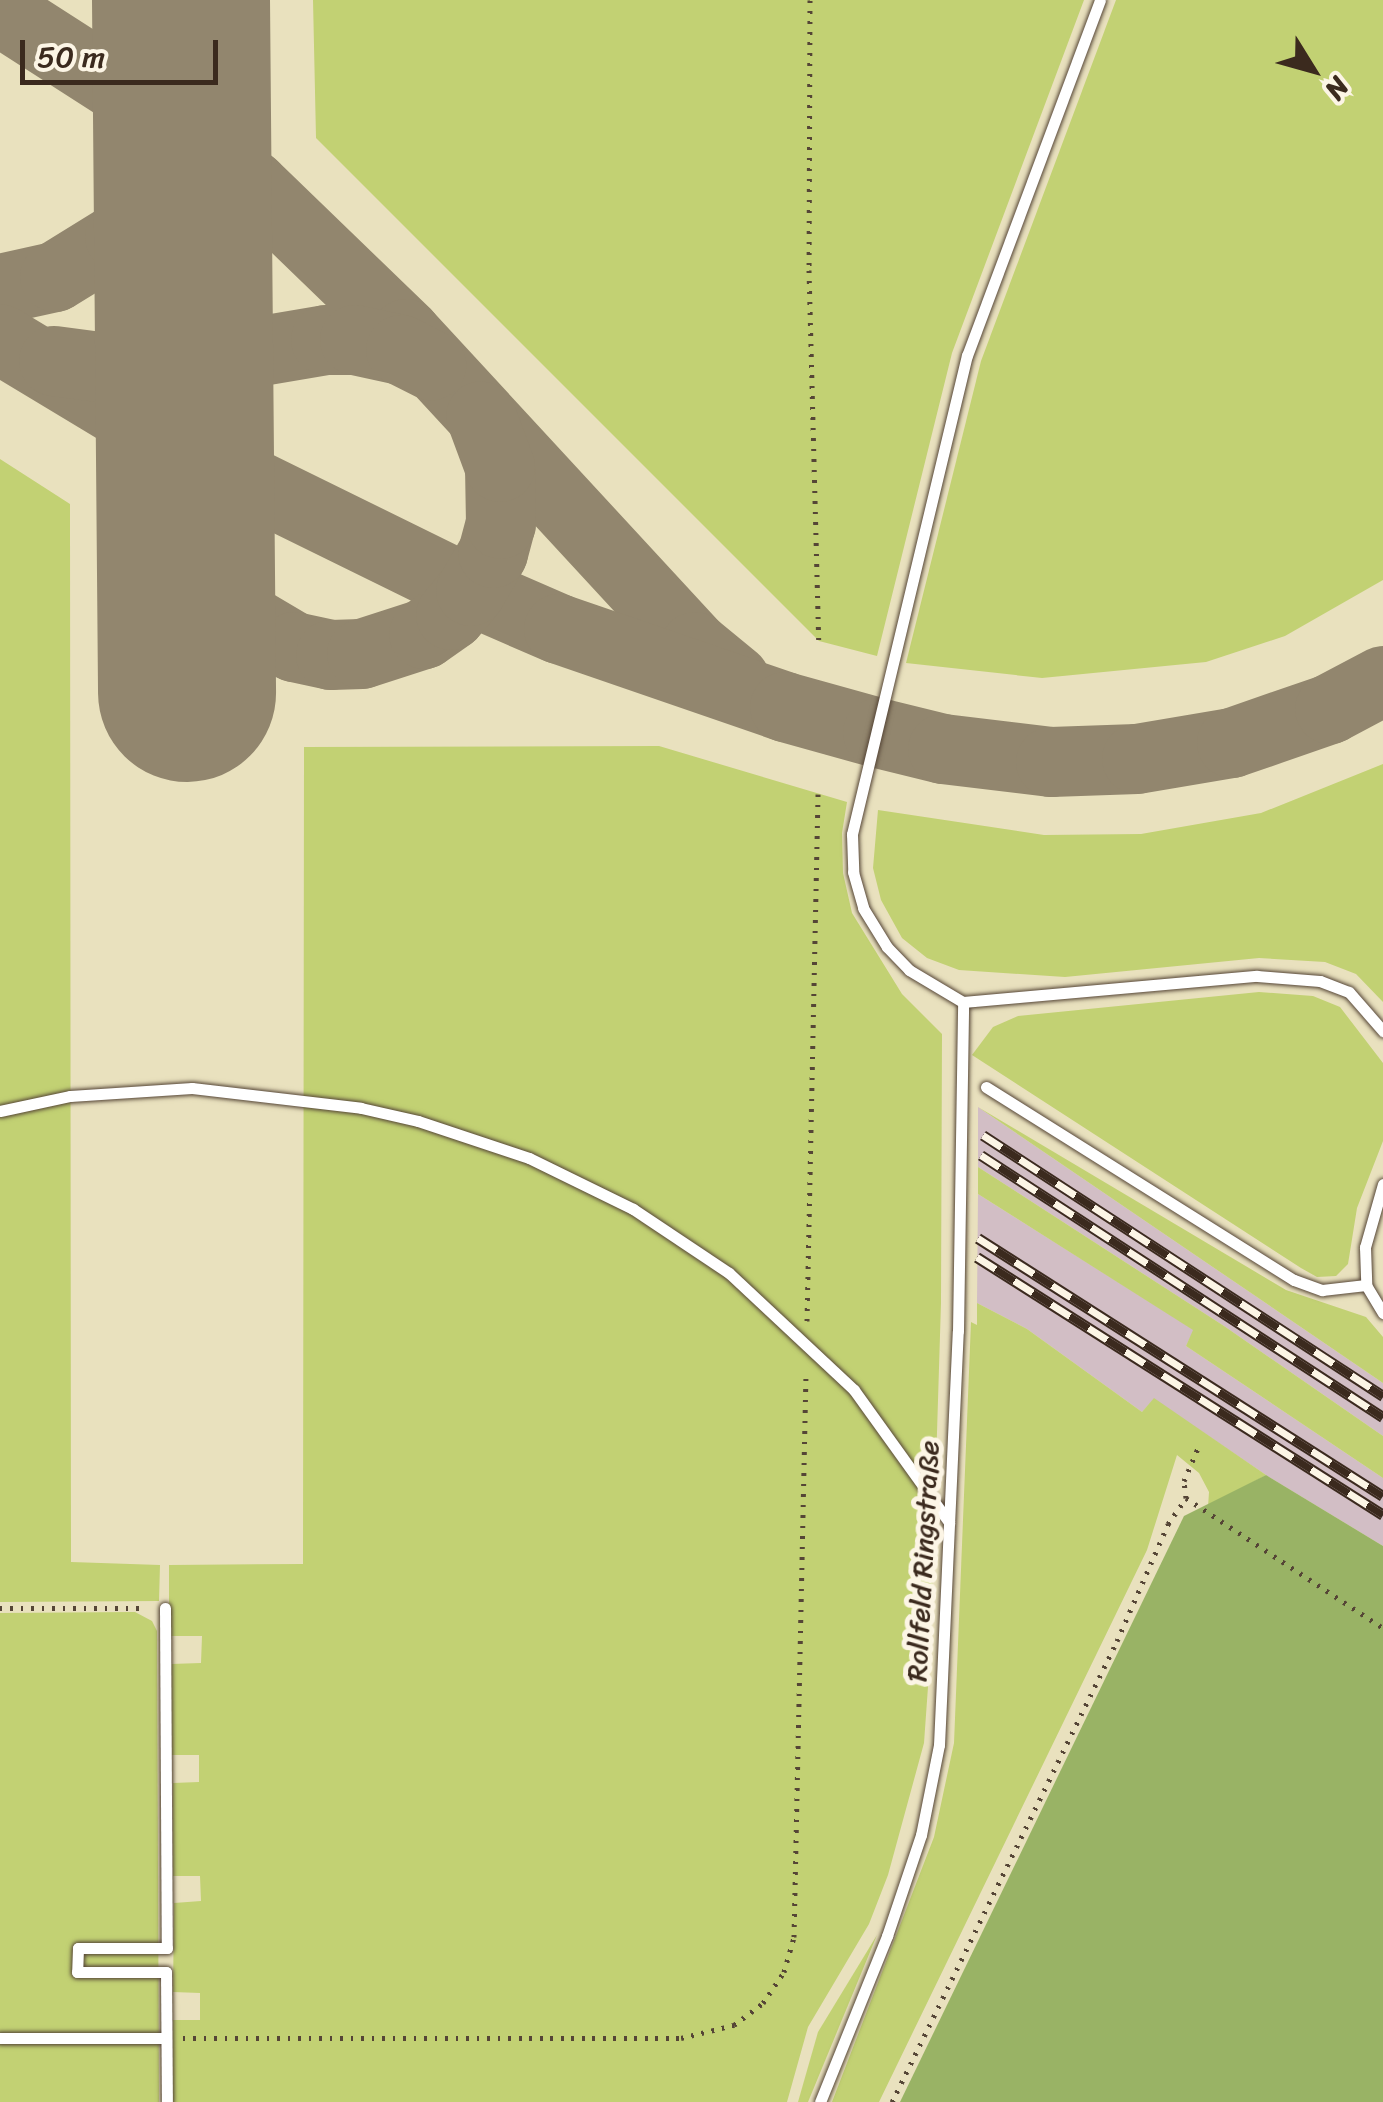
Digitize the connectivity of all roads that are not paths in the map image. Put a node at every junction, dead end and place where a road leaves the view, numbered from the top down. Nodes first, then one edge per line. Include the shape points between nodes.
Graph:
1 (1100, 0) edge
2 (963, 1002) junction
3 (1383, 1031) edge
4 (986, 1087) dead end
5 (0, 1111) edge
6 (1383, 1184) edge
7 (1366, 1285) junction
8 (1383, 1313) edge
9 (950, 1522) junction
10 (165, 1608) road end
11 (0, 2038) edge
12 (166, 2038) junction
13 (167, 2102) edge
14 (820, 2102) edge

1 - 2 lane via 966,355 852,834 863,908 887,948 909,970
2 - 3 lane via 1257,976 1320,980 1349,992
2 - 9 lane, Rollfeld Ringstraße
4 - 7 lane via 1294,1280 1322,1290
5 - 9 lane via 70,1096 192,1088 304,1099 418,1121 529,1158 633,1209 729,1272 854,1390
6 - 7 lane via 1364,1247
7 - 8 lane
9 - 14 lane, Rollfeld Ringstraße via 938,1745 921,1836
10 - 12 lane via 167,1948 78,1948 77,1972 166,1972
11 - 12 lane
12 - 13 lane

